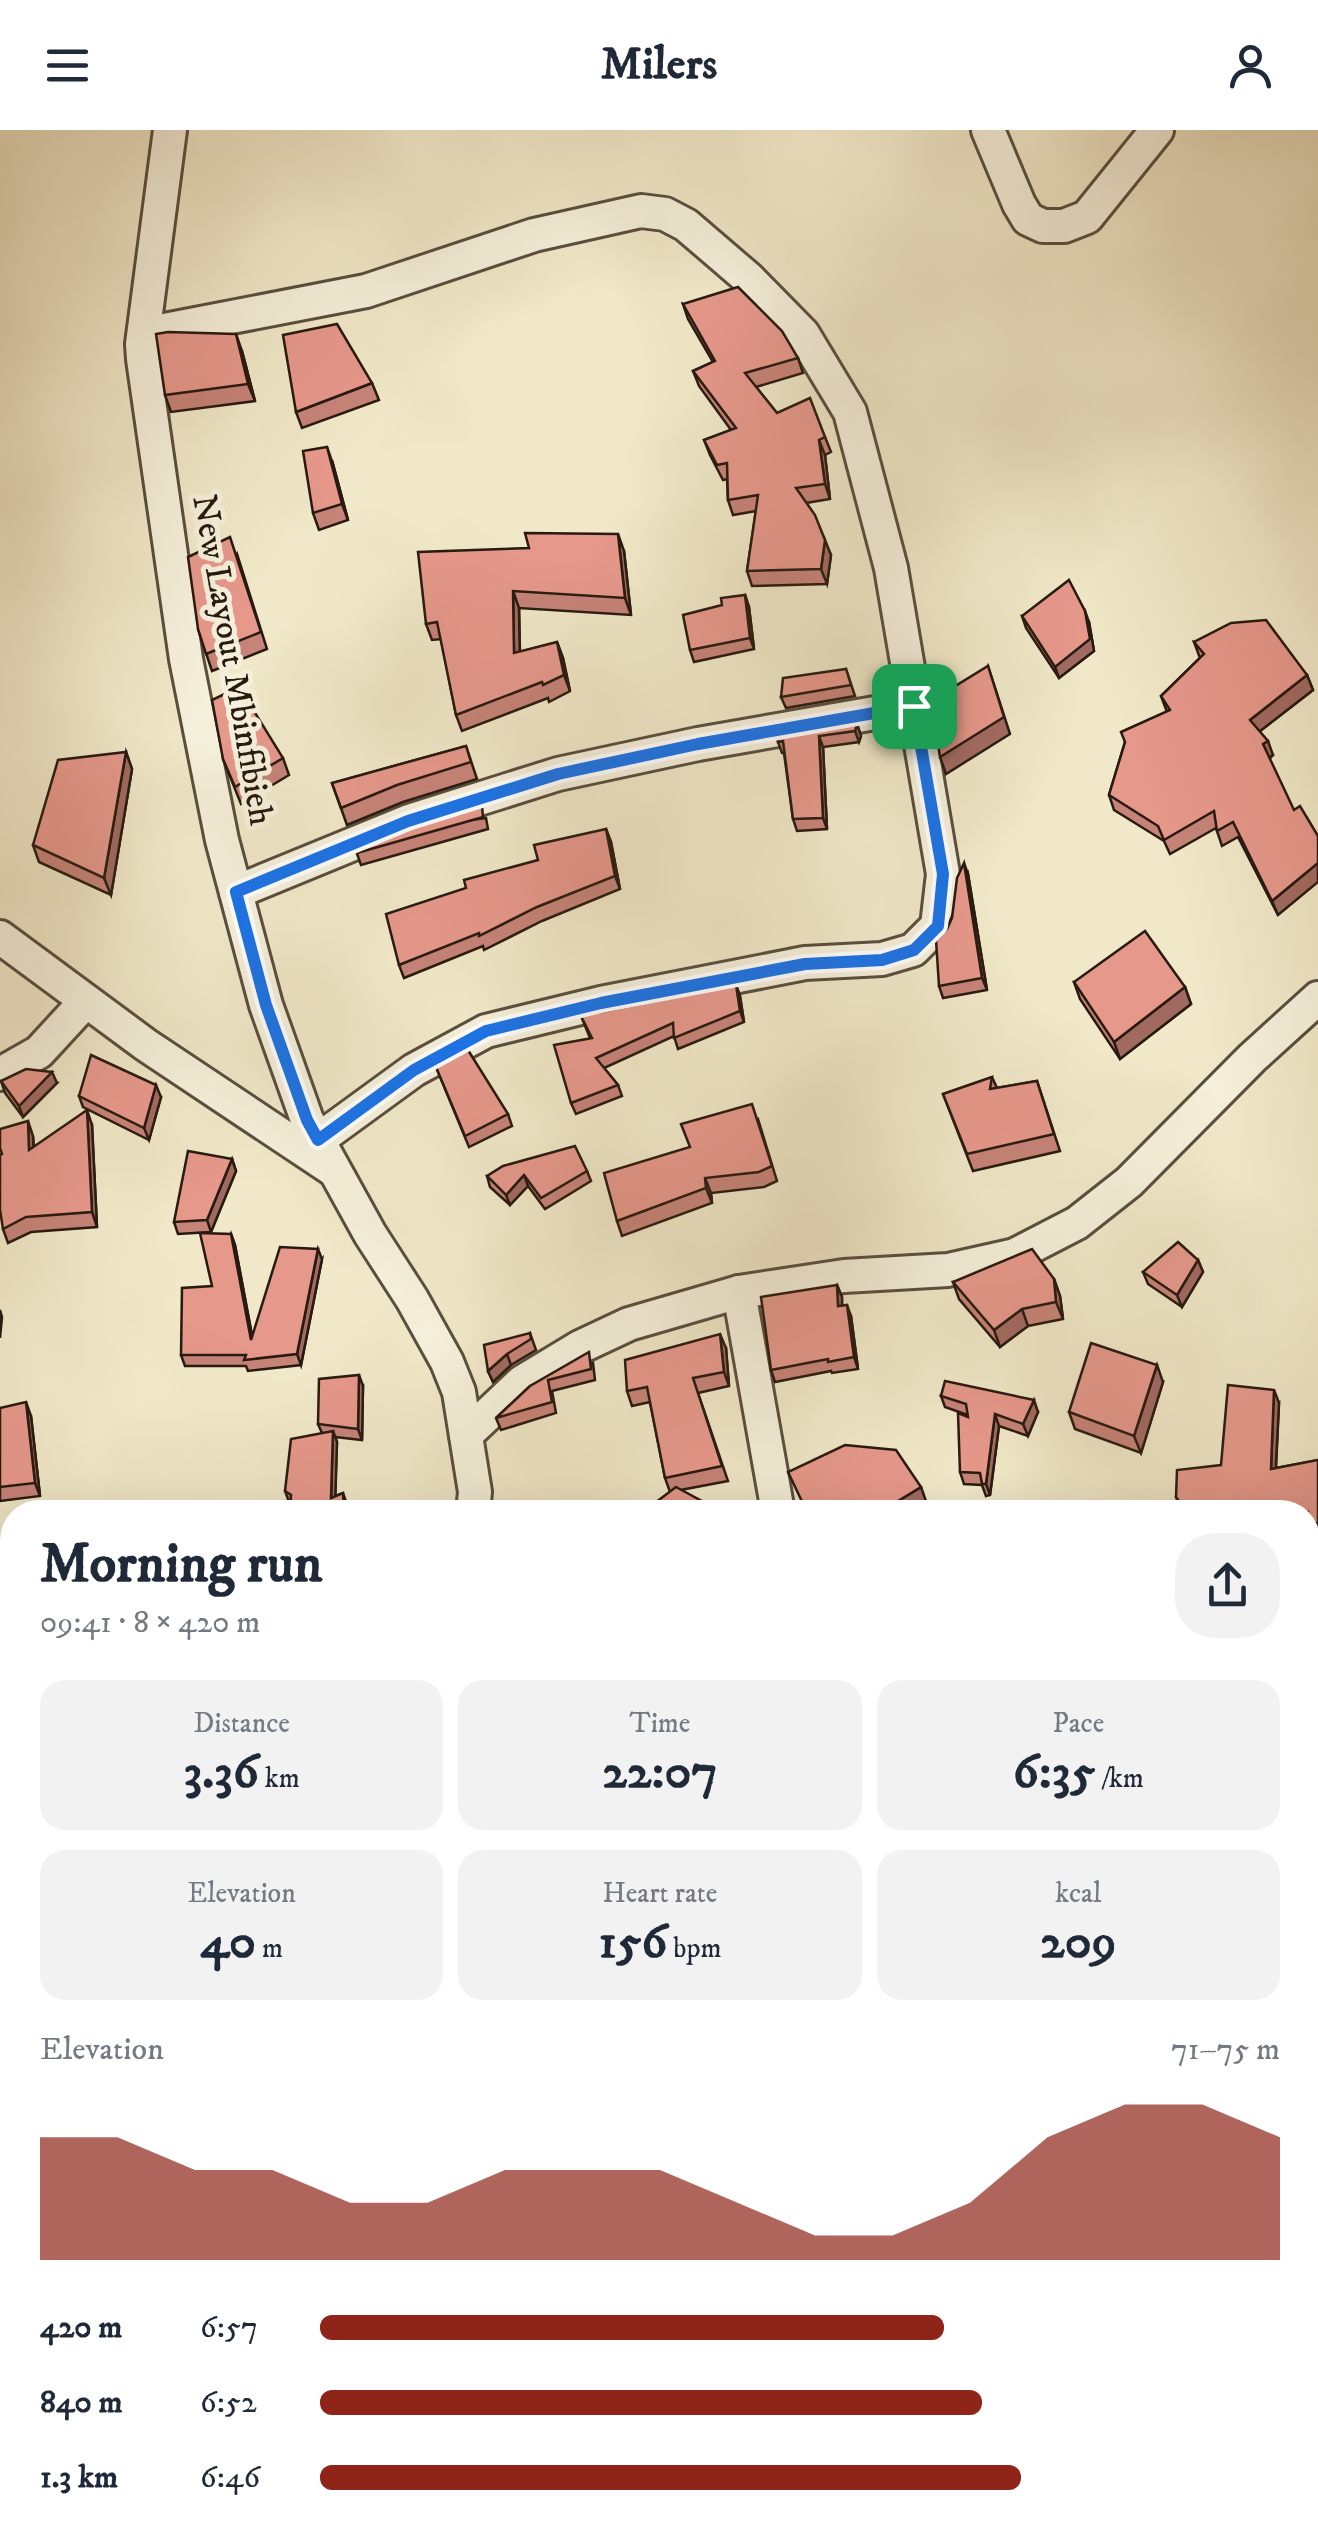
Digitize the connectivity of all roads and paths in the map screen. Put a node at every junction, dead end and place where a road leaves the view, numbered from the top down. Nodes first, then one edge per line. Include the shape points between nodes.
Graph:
1 (170, 130) edge
2 (988, 130) edge
3 (1156, 130) edge
4 (144, 334) junction
5 (914, 706) junction
6 (236, 892) junction
7 (0, 937) edge
8 (1318, 998) edge
9 (86, 1001) junction
10 (0, 1074) edge
11 (318, 1140) junction
12 (335, 1172) junction
13 (739, 1292) junction
14 (466, 1435) junction
15 (474, 1500) edge
16 (776, 1500) edge

1 - 4 street, New Layout Mbinfibieh
2 - 3 street via 1019,204 1043,226 1087,217
4 - 5 street via 366,291 534,235 640,211 665,214 749,279 803,334 850,412 891,568
4 - 6 street, New Layout Mbinfibieh via 142,359 186,659
5 - 6 street via 558,774 408,821
5 - 11 street via 943,874 938,926 914,950 882,960 787,967 486,1031 414,1070
6 - 11 street, New Layout Mbinfibieh via 266,1005
7 - 9 street
8 - 13 street via 1129,1182 1076,1223 1015,1254 948,1270
9 - 10 street via 40,1052
9 - 12 street
11 - 12 street, New Layout Mbinfibieh
12 - 14 street, New Layout Mbinfibieh via 447,1362
13 - 14 street via 629,1324 580,1346 522,1382
13 - 16 street
14 - 15 street, New Layout Mbinfibieh

